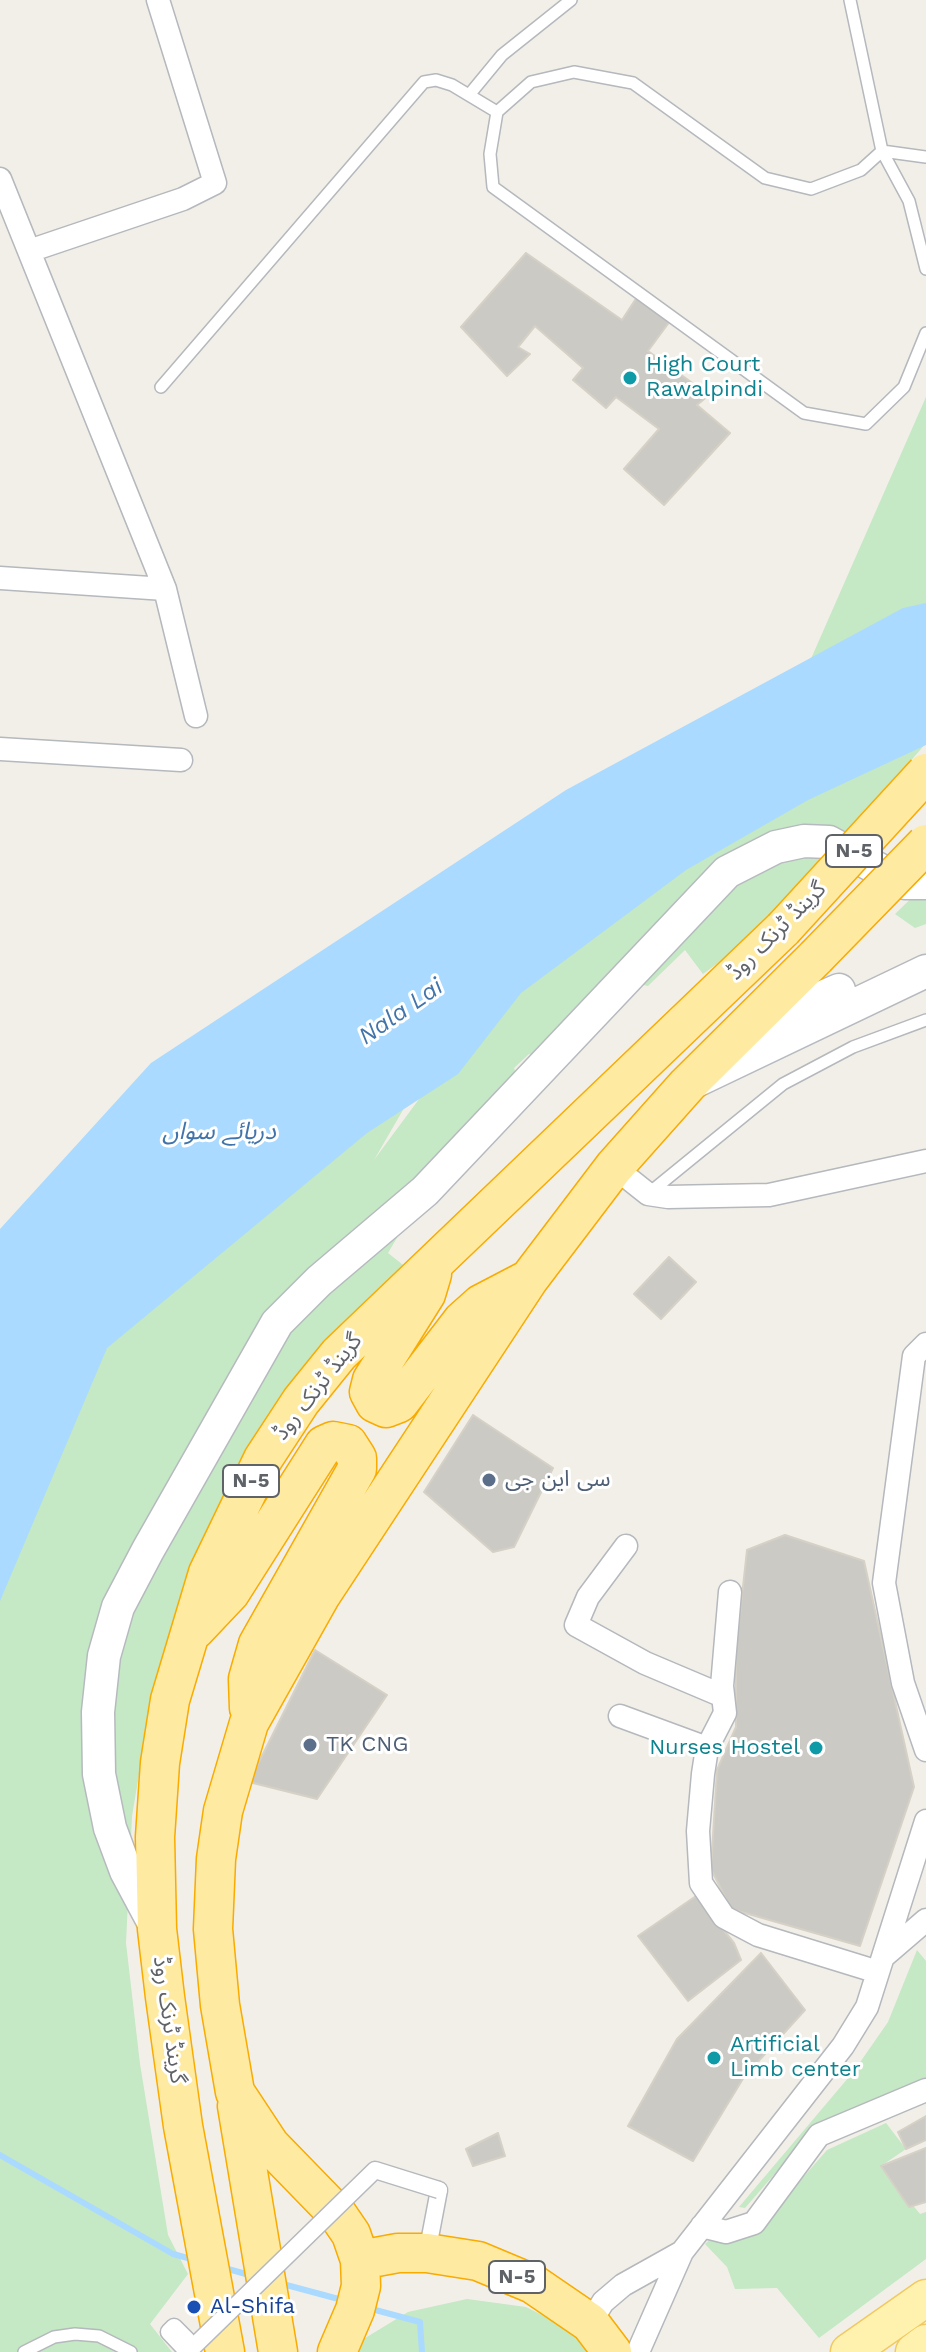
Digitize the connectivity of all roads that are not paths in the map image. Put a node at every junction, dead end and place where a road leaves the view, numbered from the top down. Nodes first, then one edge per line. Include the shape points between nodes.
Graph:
1 (158, 0) edge
2 (571, 0) edge
3 (850, 0) edge
4 (469, 95) junction
5 (497, 112) junction
6 (882, 151) junction
7 (926, 157) edge
8 (0, 179) edge
9 (29, 251) junction
10 (926, 269) edge
11 (926, 333) edge
12 (161, 387) dead end
13 (0, 578) edge
14 (165, 589) junction
15 (196, 716) dead end
16 (0, 749) edge
17 (181, 760) dead end
18 (926, 773) edge
19 (926, 844) edge
20 (926, 883) edge
21 (926, 952) edge
22 (926, 971) edge
23 (926, 1020) edge
24 (739, 1033) junction
25 (687, 1085) junction
26 (926, 1161) edge
27 (614, 1167) junction
28 (648, 1194) junction
29 (437, 1258) junction
30 (529, 1279) junction
31 (926, 1344) edge
32 (626, 1546) dead end
33 (730, 1592) dead end
34 (186, 1637) junction
35 (723, 1696) junction
36 (620, 1716) dead end
37 (249, 1723) junction
38 (707, 1748) junction
39 (926, 1750) edge
40 (926, 1821) edge
41 (918, 1877) edge
42 (926, 1920) edge
43 (157, 1929) junction
44 (880, 1965) junction
45 (926, 2090) edge
46 (235, 2092) junction
47 (702, 2226) junction
48 (682, 2252) junction
49 (427, 2253) junction
50 (360, 2260) junction
51 (216, 2296) junction
52 (926, 2298) edge
53 (601, 2338) edge
54 (926, 2343) edge
55 (341, 2344) edge
56 (24, 2352) edge
57 (131, 2352) edge
58 (225, 2352) edge
59 (278, 2352) edge
60 (638, 2352) edge
61 (849, 2352) edge
62 (914, 2352) edge

1 - 9 street via 215,183 183,199
2 - 4 lane via 502,55
3 - 6 lane
4 - 5 lane
4 - 12 lane via 436,80 415,90
5 - 6 lane via 531,82 574,72 633,83 765,178 811,189 861,170
5 - 11 lane via 490,154 493,187 804,413 866,424 904,387
6 - 7 lane
6 - 10 lane via 909,201
8 - 9 street
9 - 14 street
13 - 14 street
14 - 15 street
16 - 17 street
18 - 29 highway, گرینڈ ٹرنک روڈ / N-5, bridge via 783,929
19 - 24 highway, گرینڈ ٹرنک روڈ / N-5, bridge
20 - 43 main road via 904,883 829,842 776,847 727,872 425,1191 277,1323 118,1607 104,1656 99,1774 126,1871
21 - 24 main road
22 - 25 main road
23 - 28 lane via 853,1047 783,1084
24 - 25 highway, گرینڈ ٹرنک روڈ / N-5
25 - 27 highway, گرینڈ ٹرنک روڈ / N-5
26 - 28 street via 769,1195
27 - 28 street
27 - 30 highway, گرینڈ ٹرنک روڈ / N-5
29 - 30 highway via 426,1294 372,1380 369,1392 386,1408 399,1403 462,1321 481,1304
29 - 34 highway, گرینڈ ٹرنک روڈ / N-5 via 339,1354 301,1401 232,1518
30 - 37 highway, گرینڈ ٹرنک روڈ / N-5 via 321,1595
31 - 39 street via 914,1356 884,1583 903,1683
32 - 35 street via 588,1597 576,1625 645,1663
33 - 35 street
34 - 37 highway via 230,1593 324,1445 348,1444 357,1469 258,1644 248,1679
34 - 43 highway, گرینڈ ٹرنک روڈ / N-5 via 160,1763
35 - 38 street via 725,1713
36 - 38 street
37 - 46 highway, گرینڈ ٹرنک روڈ / N-5 via 223,1811 213,1929
38 - 44 street via 698,1831 701,1883 724,1917 758,1935
40 - 41 street
41 - 44 street
42 - 44 street
43 - 51 highway, گرینڈ ٹرنک روڈ / N-5 via 181,2111
44 - 47 street via 867,2007 843,2046
45 - 47 street via 819,2135 754,2223 726,2232
46 - 50 highway, گرینڈ ٹرنک روڈ / N-5 via 270,2145 338,2215
46 - 59 highway, گرینڈ ٹرنک روڈ / N-5
47 - 48 street
48 - 53 street via 603,2302
48 - 60 street
49 - 50 highway, N-5
49 - 51 street, bridge via 439,2190 375,2170 188,2352 169,2332 174,2327 187,2340
49 - 53 highway, N-5 via 478,2261 533,2284
50 - 55 highway, گرینڈ ٹرنک روڈ / N-5 via 361,2286
51 - 58 highway, گرینڈ ٹرنک روڈ / N-5
52 - 61 main road
54 - 62 main road
56 - 57 lane via 54,2337 75,2334 99,2336

